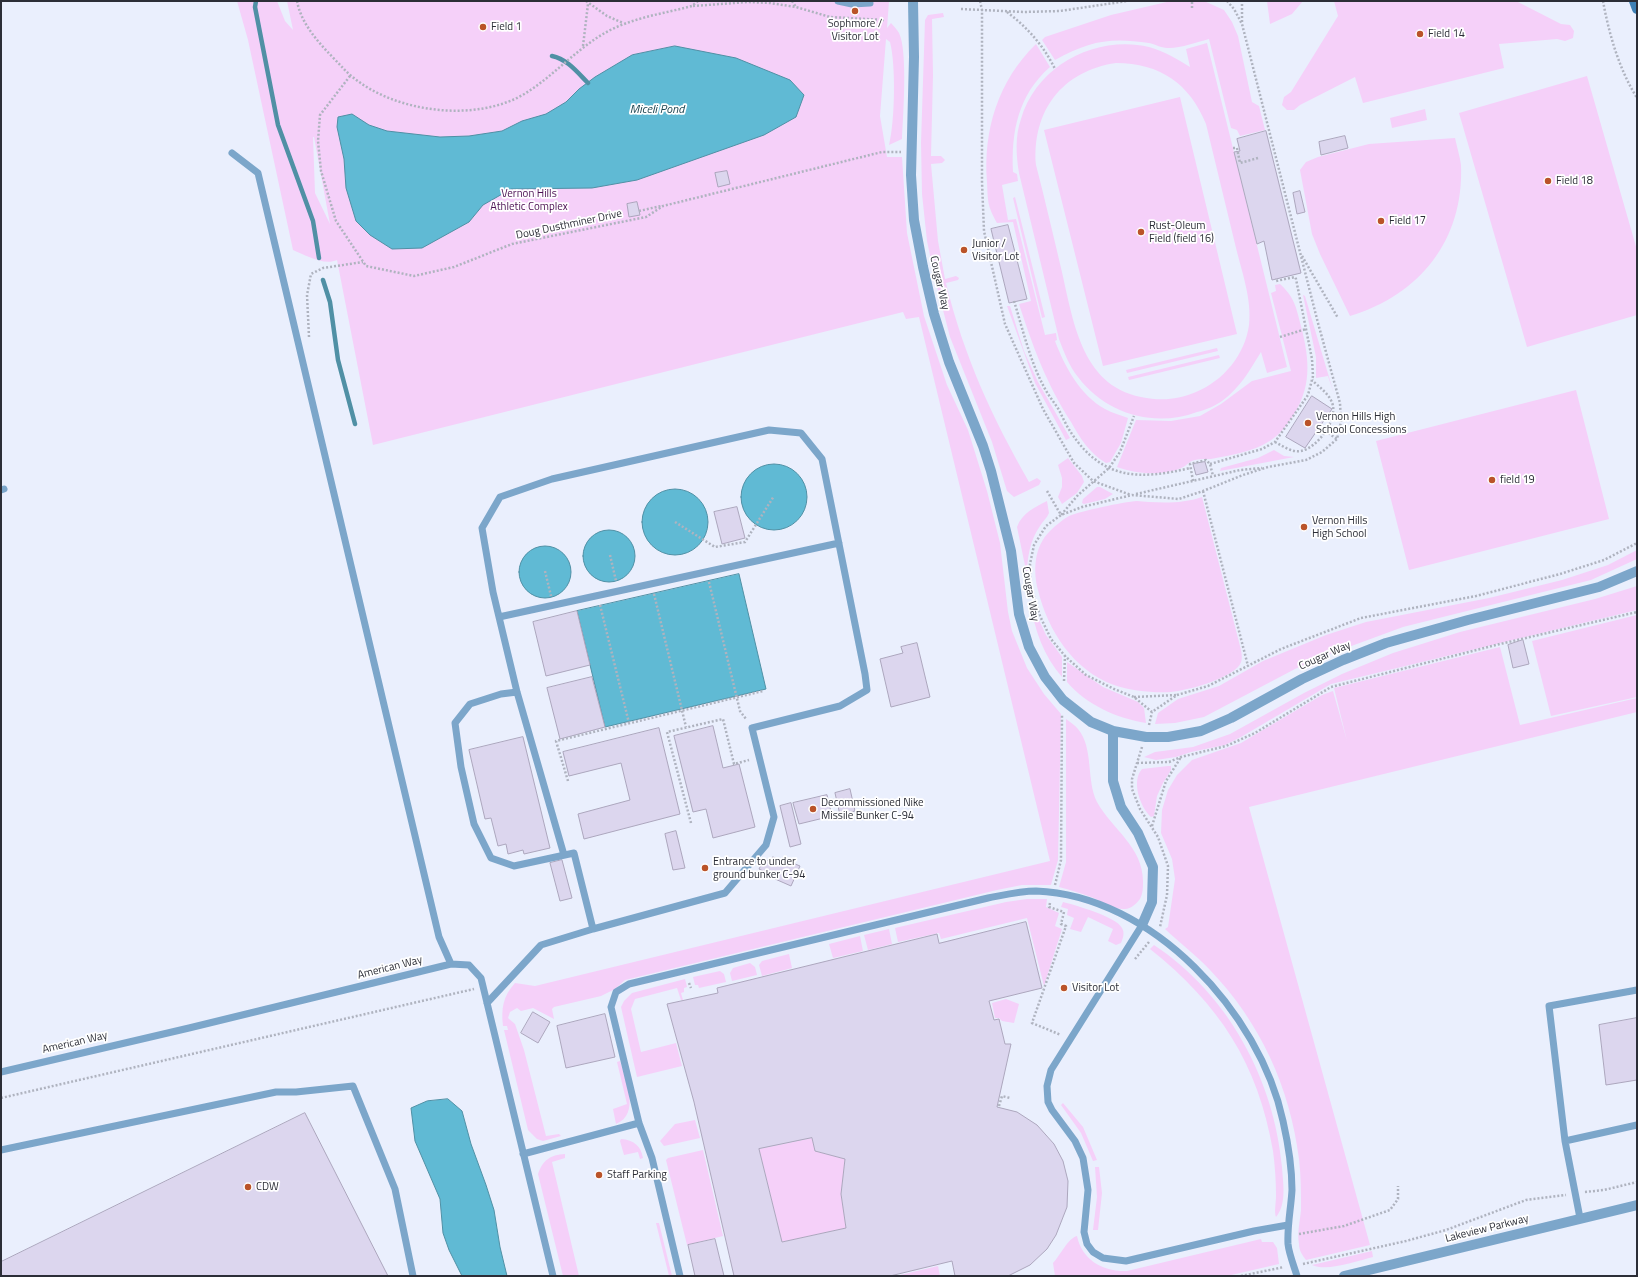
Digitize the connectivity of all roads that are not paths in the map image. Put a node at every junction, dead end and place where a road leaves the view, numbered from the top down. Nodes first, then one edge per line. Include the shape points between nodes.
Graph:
1 (838, 1) edge
2 (913, 1) edge
3 (1634, 1) edge
4 (870, 3) dead end
5 (1637, 9) edge
6 (232, 153) dead end
7 (839, 543) junction
8 (1637, 571) edge
9 (499, 617) junction
10 (517, 692) junction
11 (1113, 731) junction
12 (564, 855) junction
13 (1142, 925) junction
14 (593, 929) junction
15 (451, 964) junction
16 (1637, 990) edge
17 (487, 1003) junction
18 (1, 1072) edge
19 (639, 1124) junction
20 (1637, 1125) edge
21 (1566, 1141) junction
22 (1, 1150) edge
23 (523, 1154) junction
24 (1637, 1205) edge
25 (1580, 1218) junction
26 (1288, 1225) junction
27 (1380, 1272) edge
28 (414, 1276) edge
29 (553, 1276) edge
30 (680, 1276) edge
31 (1297, 1276) edge
32 (1344, 1276) edge

1 - 4 lane via 852,4
2 - 11 street, Cougar Way via 911,151 914,220 934,314 949,362 991,470 1011,551 1019,614 1029,647 1044,677 1063,700 1091,722
3 - 5 main road
6 - 15 lane via 258,173 437,930
7 - 9 lane
7 - 9 lane via 822,459 801,433 769,430 552,479 500,497 482,528
7 - 14 lane via 867,690 840,706 752,728 774,817 766,845 725,893
8 - 11 street, Cougar Way via 1599,587 1386,644 1302,679 1231,718 1201,731 1168,737
9 - 10 lane
10 - 12 lane
10 - 12 lane via 501,694 470,704 455,724 461,767 474,824 491,858 514,866
11 - 13 street via 1113,782 1121,807 1138,833 1153,867 1152,902
12 - 14 lane via 574,853
13 - 19 lane via 1084,900 1036,891 1014,892 629,984 616,992 610,1007
13 - 26 lane via 1173,948 1218,992 1244,1027 1261,1059 1275,1092 1288,1153 1292,1189
13 - 26 lane via 1051,1070 1047,1086 1048,1102 1075,1141 1083,1158 1088,1190 1084,1232 1087,1244 1100,1256 1126,1261
14 - 17 lane via 541,945
15 - 17 lane, American Way via 470,965 481,978
15 - 18 lane, American Way
16 - 21 lane via 1549,1006
17 - 23 lane, American Way
19 - 23 lane
19 - 30 lane via 652,1158
20 - 21 lane
21 - 25 lane
22 - 28 lane via 276,1092 353,1086 395,1188
23 - 29 lane, American Way
24 - 25 street, Lakeview Parkway
25 - 27 street, Lakeview Parkway
26 - 31 lane via 1288,1245
27 - 32 street, Lakeview Parkway

